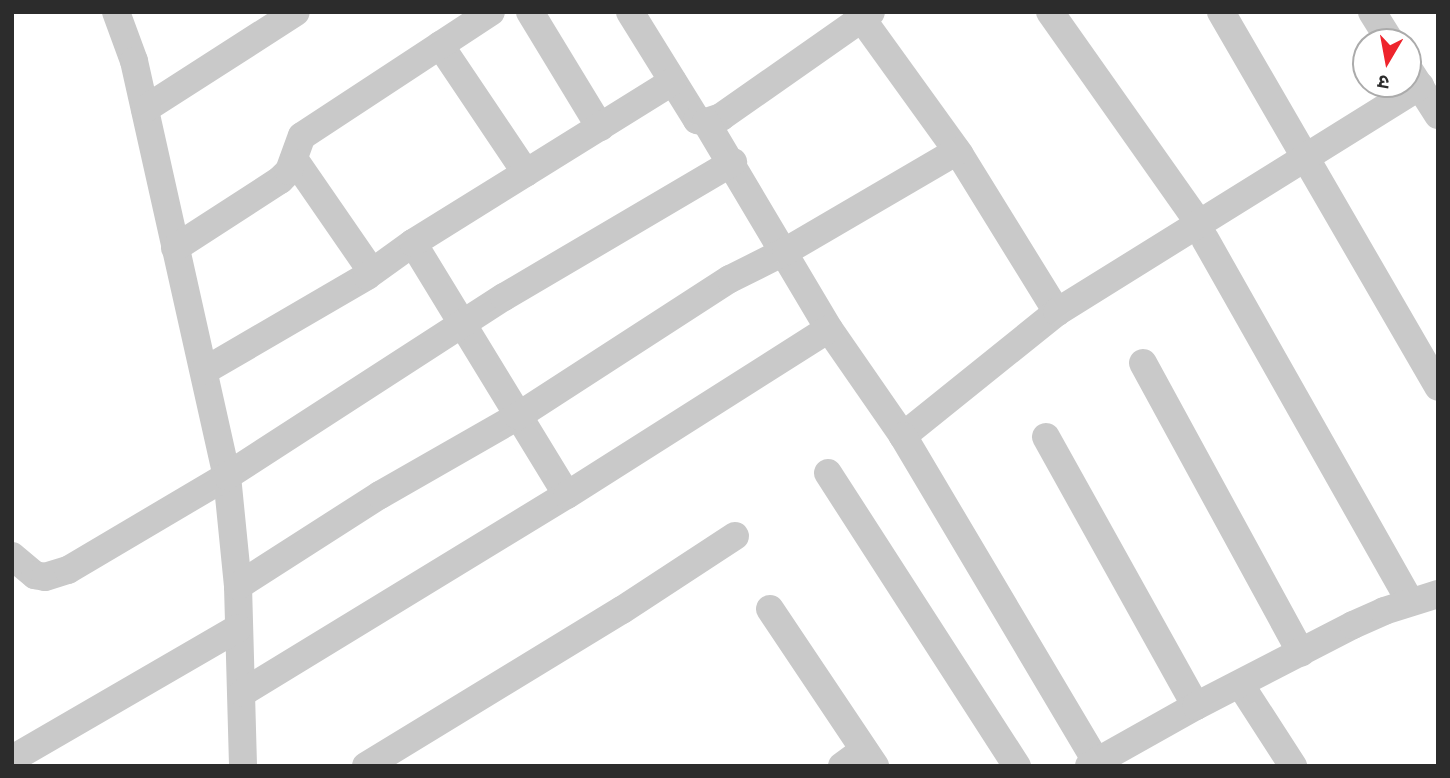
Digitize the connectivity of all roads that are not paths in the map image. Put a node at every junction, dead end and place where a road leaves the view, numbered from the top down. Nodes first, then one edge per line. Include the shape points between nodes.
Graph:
1 (116, 12) edge
2 (296, 12) edge
3 (491, 12) edge
4 (530, 12) edge
5 (630, 12) edge
6 (1050, 12) edge
7 (1221, 12) edge
8 (1372, 12) edge
9 (863, 14) edge
10 (1382, 28) edge
11 (440, 45) junction
12 (673, 82) junction
13 (1422, 90) edge
14 (1385, 98) edge
15 (145, 109) junction
16 (1438, 115) edge
17 (706, 122) junction
18 (600, 127) junction
19 (957, 151) junction
20 (1305, 156) junction
21 (294, 159) junction
22 (733, 162) junction
23 (526, 173) junction
24 (1202, 230) junction
25 (413, 243) junction
26 (175, 248) junction
27 (786, 251) junction
28 (372, 272) junction
29 (1057, 312) junction
30 (461, 325) junction
31 (830, 329) junction
32 (1143, 363) dead end
33 (204, 371) junction
34 (1438, 387) edge
35 (518, 416) junction
36 (903, 436) junction
37 (1046, 437) dead end
38 (828, 473) dead end
39 (227, 475) junction
40 (568, 495) junction
41 (734, 536) dead end
42 (12, 555) edge
43 (238, 586) junction
44 (1438, 594) edge
45 (1410, 601) junction
46 (770, 609) dead end
47 (238, 628) junction
48 (1301, 653) junction
49 (1240, 684) junction
50 (242, 693) junction
51 (1196, 706) junction
52 (12, 759) edge
53 (860, 761) edge
54 (1092, 764) edge
55 (243, 766) edge
56 (366, 766) edge
57 (1017, 766) edge
58 (1293, 766) edge

1 - 15 street via 130,46
2 - 15 street
3 - 11 street
4 - 18 street
5 - 12 street
6 - 24 street
7 - 20 street
8 - 10 street
9 - 17 street via 722,117
9 - 19 street
11 - 21 street via 302,136
11 - 23 street
12 - 17 street via 698,120
12 - 18 street
13 - 16 street
14 - 20 street
15 - 26 street
17 - 22 street
18 - 23 street
19 - 27 street
19 - 29 street
20 - 24 street
20 - 34 street
21 - 26 street via 279,180
21 - 28 street
22 - 27 street
22 - 30 street
23 - 25 street
24 - 29 street
24 - 45 street
25 - 28 street
25 - 30 street
26 - 33 street
27 - 31 street
27 - 35 street via 730,279
28 - 33 street
29 - 36 street
30 - 35 street
30 - 39 street
31 - 36 street
31 - 40 street
32 - 48 street
33 - 39 street
35 - 40 street
35 - 43 street via 380,495
36 - 54 street
37 - 51 street
38 - 57 street
39 - 42 street via 57,576 35,575
39 - 43 street
40 - 50 street
41 - 56 street via 610,618
43 - 47 street
44 - 45 street
45 - 48 street
46 - 53 street
47 - 50 street
47 - 52 street
48 - 49 street
49 - 51 street
49 - 58 street
50 - 55 street
51 - 54 street

